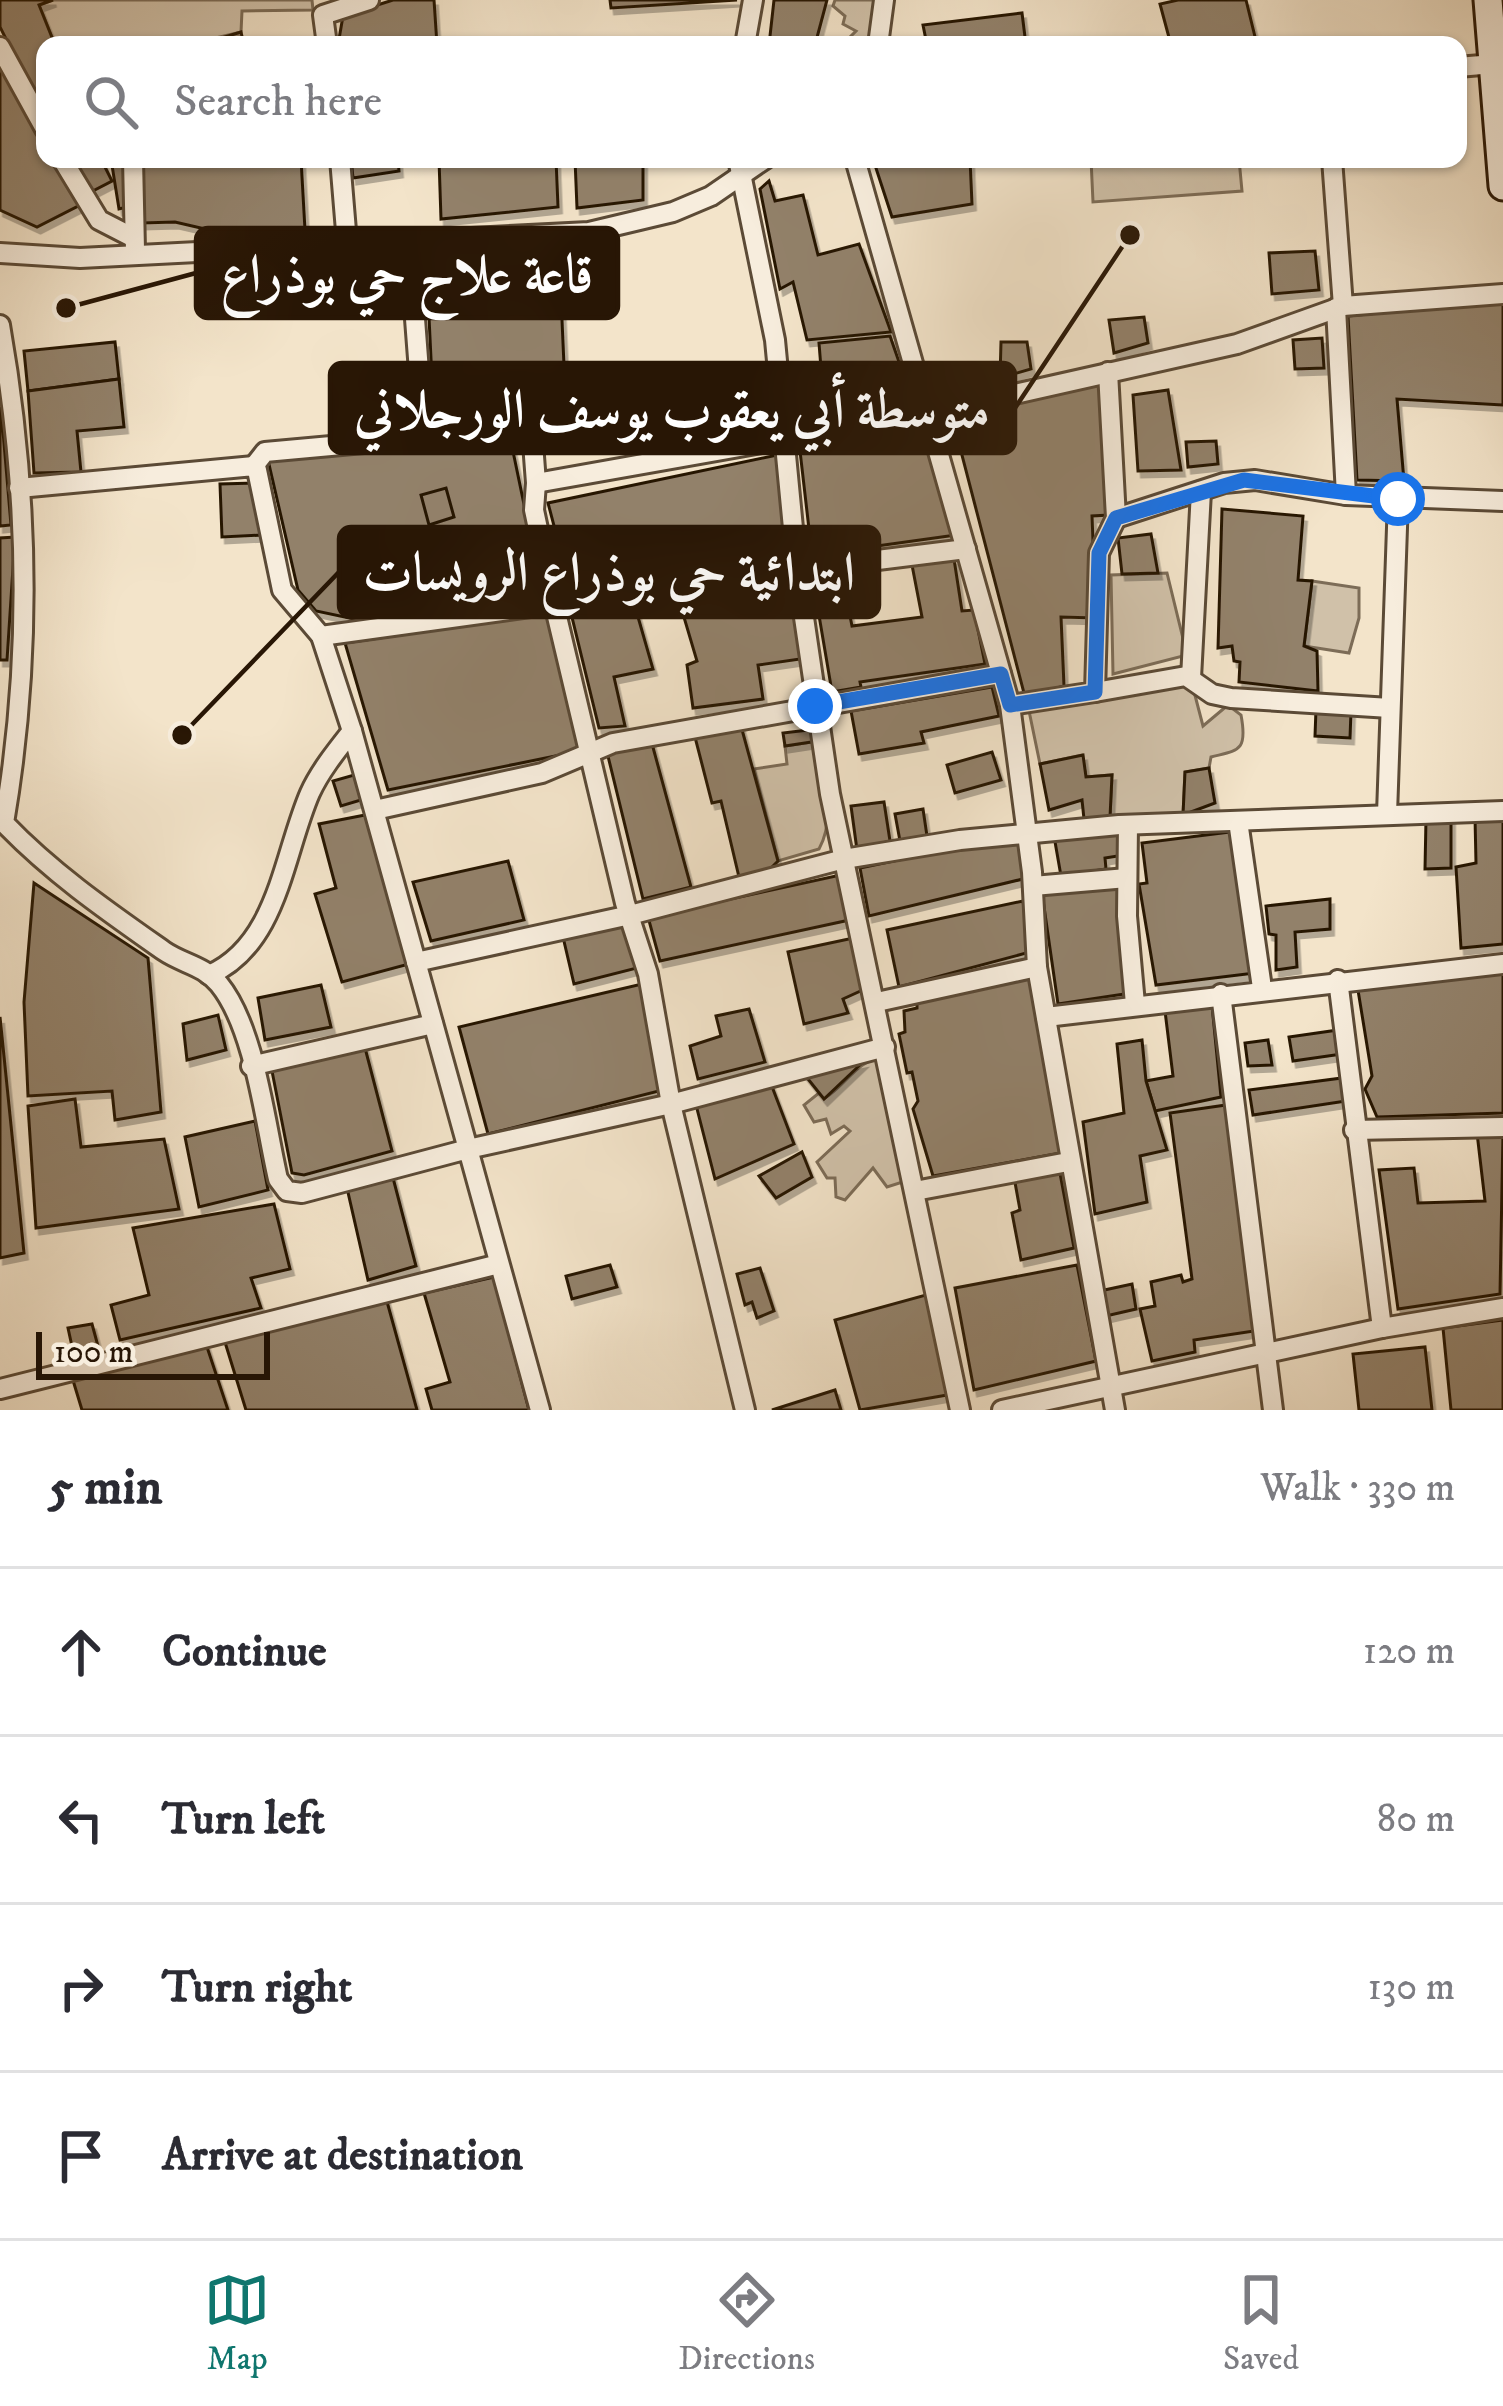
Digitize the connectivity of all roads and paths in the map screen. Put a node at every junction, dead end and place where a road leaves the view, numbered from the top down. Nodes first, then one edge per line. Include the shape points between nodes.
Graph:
1 (369, 0) edge
2 (752, 0) edge
3 (884, 0) edge
4 (1488, 0) edge
5 (319, 8) edge
6 (746, 36) edge
7 (879, 36) edge
8 (0, 47) edge
9 (1493, 64) junction
10 (1467, 66) edge
11 (36, 112) edge
12 (67, 168) edge
13 (133, 168) edge
14 (341, 168) edge
15 (738, 168) edge
16 (858, 168) edge
17 (1332, 168) edge
18 (1503, 186) edge
19 (410, 240) junction
20 (347, 243) junction
21 (135, 245) junction
22 (0, 253) edge
23 (1503, 294) edge
24 (1340, 307) junction
25 (0, 325) edge
26 (1108, 371) junction
27 (930, 413) junction
28 (424, 436) junction
29 (785, 441) junction
30 (254, 466) junction
31 (536, 483) junction
32 (19, 488) junction
33 (1201, 491) junction
34 (1346, 495) junction
35 (1398, 499) junction
36 (1503, 501) edge
37 (1116, 518) junction
38 (966, 549) junction
39 (797, 570) junction
40 (554, 604) junction
41 (321, 636) junction
42 (1001, 674) junction
43 (1191, 678) junction
44 (1095, 692) junction
45 (1010, 705) junction
46 (815, 706) junction
47 (1390, 708) junction
48 (352, 731) junction
49 (589, 757) junction
50 (375, 810) junction
51 (1503, 811) edge
52 (1387, 814) junction
53 (1238, 821) junction
54 (2, 824) edge
55 (1128, 825) junction
56 (1028, 832) junction
57 (844, 859) junction
58 (1127, 878) junction
59 (1034, 886) junction
60 (630, 915) junction
61 (416, 962) junction
62 (1503, 964) edge
63 (1037, 968) junction
64 (209, 975) junction
65 (1338, 980) junction
66 (1262, 988) junction
67 (1220, 994) junction
68 (878, 1002) junction
69 (1135, 1004) junction
70 (1046, 1017) junction
71 (433, 1024) junction
72 (885, 1047) junction
73 (251, 1066) junction
74 (671, 1104) junction
75 (1503, 1127) edge
76 (1354, 1130) junction
77 (468, 1149) junction
78 (1068, 1162) junction
79 (915, 1191) junction
80 (499, 1264) junction
81 (1503, 1308) edge
82 (1382, 1328) junction
83 (1267, 1352) junction
84 (1111, 1387) junction
85 (0, 1389) edge
86 (540, 1410) edge
87 (745, 1410) edge
88 (960, 1410) edge
89 (1002, 1410) edge
90 (1115, 1410) edge
91 (1273, 1410) edge

1 - 5 street
2 - 6 street
3 - 7 street
4 - 9 street
8 - 11 street
9 - 10 street
9 - 18 street
12 - 21 street via 99,220
13 - 21 street
14 - 20 street
15 - 19 street via 711,196 649,221 589,232
15 - 29 street via 775,340
16 - 27 street
17 - 24 street
19 - 20 street
19 - 28 street
20 - 21 street
21 - 22 street via 80,258
23 - 24 street
24 - 26 street via 1259,338
24 - 34 street
25 - 32 street
26 - 27 street
26 - 37 street
27 - 29 street
27 - 38 street
28 - 30 street via 265,452
28 - 31 street via 519,429 533,443
29 - 31 street
29 - 39 street
30 - 32 street
30 - 41 street via 282,590
31 - 40 street
32 - 54 street via 20,730
33 - 34 street via 1272,480
33 - 37 street
33 - 43 street
34 - 35 street
35 - 36 street
35 - 47 street
37 - 44 street via 1099,553
38 - 39 street
38 - 42 street
39 - 40 street
39 - 46 street
40 - 41 street
40 - 49 street
41 - 48 street
42 - 45 street
42 - 46 street
43 - 44 street
43 - 47 street via 1231,698
44 - 45 street
45 - 56 street
46 - 49 street via 613,743
46 - 57 street
47 - 52 street
48 - 50 street
48 - 64 street via 310,792 247,952
49 - 50 street
49 - 60 street
50 - 61 street
51 - 52 street
52 - 53 street
53 - 55 street
53 - 66 street
54 - 64 street via 50,870
55 - 56 street
55 - 58 street
56 - 57 street
56 - 59 street
57 - 60 street
57 - 68 street
58 - 59 street
58 - 69 street
59 - 63 street
60 - 61 street
60 - 74 street
61 - 71 street
62 - 65 street
63 - 68 street
63 - 70 street
64 - 73 street via 239,1019
65 - 66 street
65 - 76 street
66 - 67 street
67 - 69 street
67 - 83 street
68 - 72 street
69 - 70 street
70 - 78 street
71 - 73 street
71 - 77 street
72 - 74 street
72 - 79 street
73 - 77 street via 287,1191
74 - 77 street
74 - 87 street
75 - 76 street
76 - 82 street
77 - 80 street
78 - 79 street
78 - 84 street
79 - 88 street
80 - 85 street
80 - 86 street
81 - 82 street
82 - 83 street
83 - 84 street
83 - 91 street
84 - 89 street
84 - 90 street

